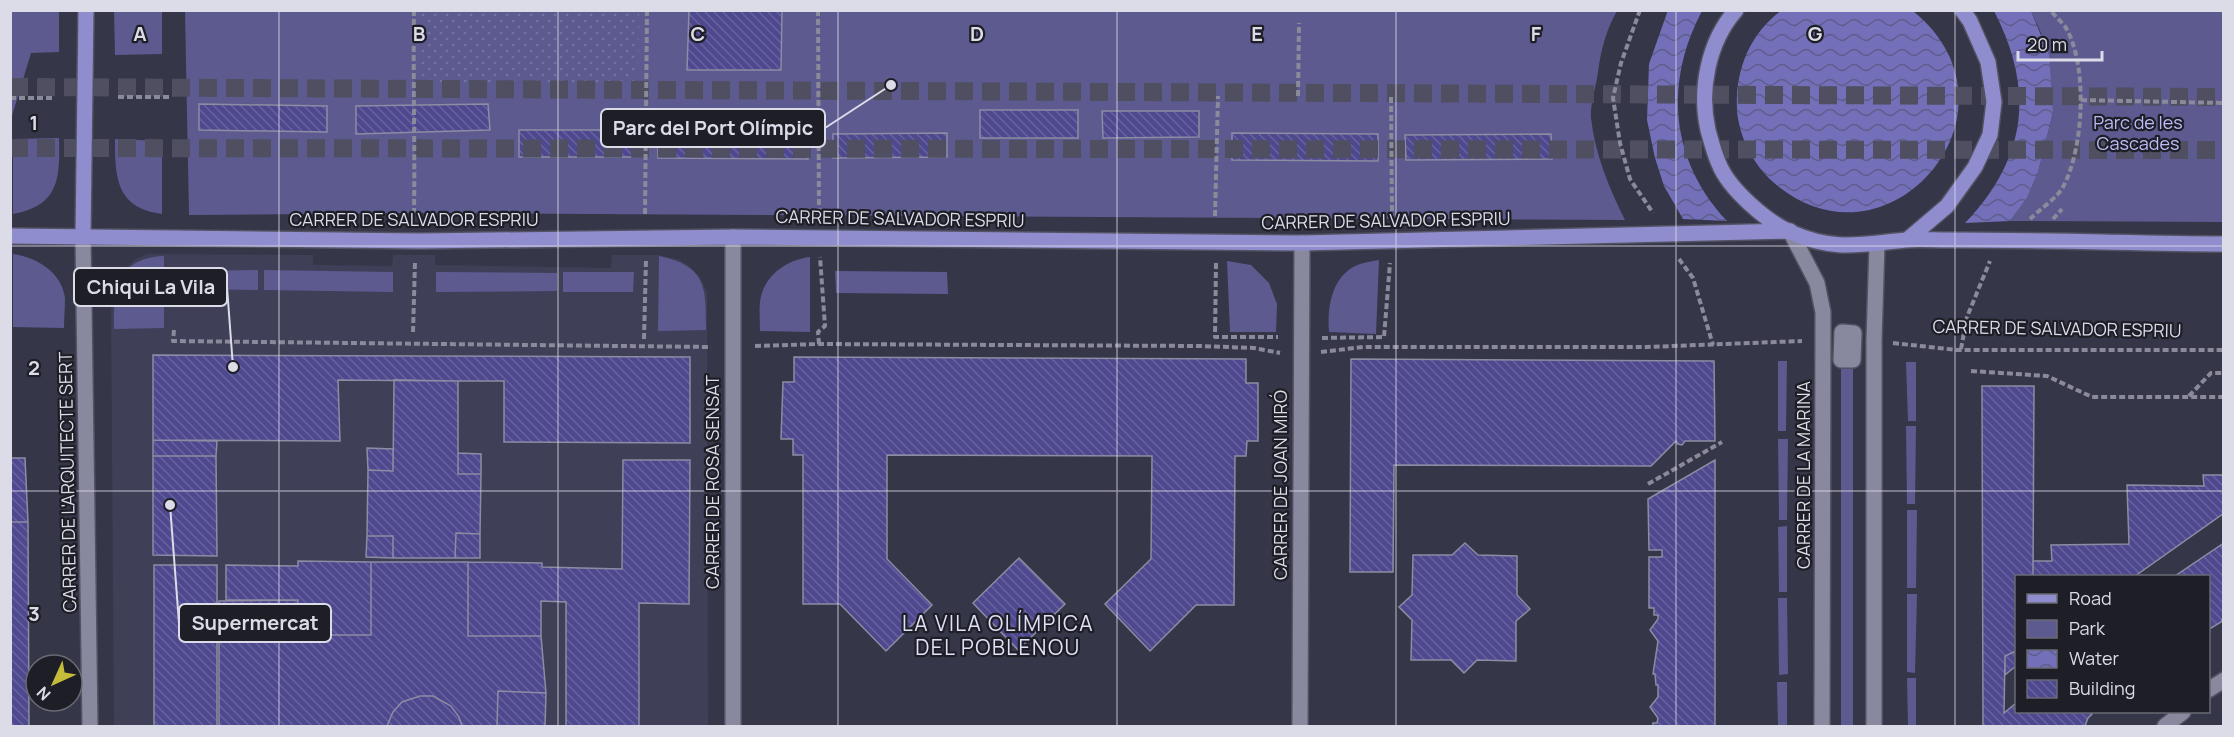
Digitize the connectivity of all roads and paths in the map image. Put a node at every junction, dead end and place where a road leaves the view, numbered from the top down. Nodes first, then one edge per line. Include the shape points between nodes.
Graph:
1 (86, 10) edge
2 (414, 10) edge
3 (647, 10) edge
4 (818, 10) edge
5 (1640, 10) edge
6 (1736, 10) edge
7 (1962, 10) edge
8 (2050, 10) edge
9 (1299, 22) dead end
10 (1218, 96) dead end
11 (1299, 96) dead end
12 (1391, 96) dead end
13 (171, 97) dead end
14 (10, 98) edge
15 (54, 98) dead end
16 (118, 98) dead end
17 (2081, 100) junction
18 (2223, 103) edge
19 (2062, 208) dead end
20 (414, 213) dead end
21 (645, 214) dead end
22 (819, 215) dead end
23 (1215, 216) dead end
24 (1655, 216) dead end
25 (1392, 219) dead end
26 (2049, 224) dead end
27 (2023, 225) dead end
28 (1790, 231) junction
29 (10, 236) edge
30 (83, 236) junction
31 (733, 237) junction
32 (1907, 240) junction
33 (1302, 243) junction
34 (1876, 244) junction
35 (2223, 244) edge
36 (415, 255) dead end
37 (645, 258) dead end
38 (1679, 259) dead end
39 (1216, 260) dead end
40 (1990, 261) dead end
41 (821, 262) dead end
42 (1390, 263) dead end
43 (174, 330) dead end
44 (414, 332) dead end
45 (1278, 337) dead end
46 (1322, 338) dead end
47 (644, 339) dead end
48 (1802, 341) dead end
49 (1890, 342) dead end
50 (819, 344) junction
51 (770, 345) dead end
52 (1713, 345) junction
53 (700, 347) dead end
54 (1961, 349) junction
55 (2223, 350) edge
56 (1271, 352) dead end
57 (1326, 352) dead end
58 (1971, 371) dead end
59 (2223, 373) edge
60 (2188, 397) junction
61 (2223, 397) edge
62 (1722, 442) dead end
63 (1648, 484) dead end
64 (2223, 680) edge
65 (2210, 689) edge
66 (2181, 713) edge
67 (90, 726) edge
68 (733, 726) edge
69 (1300, 726) edge
70 (1822, 726) edge
71 (1874, 726) edge
72 (2165, 726) edge

1 - 30 main road
2 - 20 path
3 - 21 path
4 - 22 path
5 - 24 path via 1613,98 1630,179
6 - 28 main road via 1716,46 1704,82 1711,141 1719,166 1739,191 1759,212
7 - 32 main road via 1988,62 1995,102 1990,135 1975,168 1947,206
8 - 17 path via 2066,28 2078,63
9 - 11 path
10 - 23 path
12 - 25 path
13 - 16 path
14 - 15 path
17 - 18 path
17 - 27 path via 2078,142 2063,188
19 - 26 path
28 - 33 main road, CARRER DE SALVADOR ESPRIU
28 - 34 main road via 1844,246
28 - 70 street, CARRER DE LA MARINA via 1817,283 1823,312
29 - 30 main road, CARRER DE SALVADOR ESPRIU
30 - 31 main road, CARRER DE SALVADOR ESPRIU via 421,241
30 - 67 street, CARRER DE L'ARQUITECTE SERT
31 - 33 main road, CARRER DE SALVADOR ESPRIU
31 - 68 street, CARRER DE ROSA SENSAT
32 - 34 main road
32 - 35 main road
33 - 69 street, CARRER DE JOAN MIRÓ
34 - 71 street
36 - 44 path
37 - 47 path
38 - 52 path via 1693,278
39 - 45 path via 1215,337
40 - 54 path via 1966,317
41 - 50 path via 825,326 818,332
42 - 46 path via 1384,337
43 - 53 path via 173,341
48 - 52 path
49 - 54 path, CARRER DE SALVADOR ESPRIU
50 - 51 path
50 - 56 path via 1199,346
52 - 57 path via 1363,347
54 - 55 path, CARRER DE SALVADOR ESPRIU
58 - 60 path via 2047,376 2092,397
59 - 60 path via 2211,373
60 - 61 path
62 - 63 path
64 - 65 street
66 - 72 street

